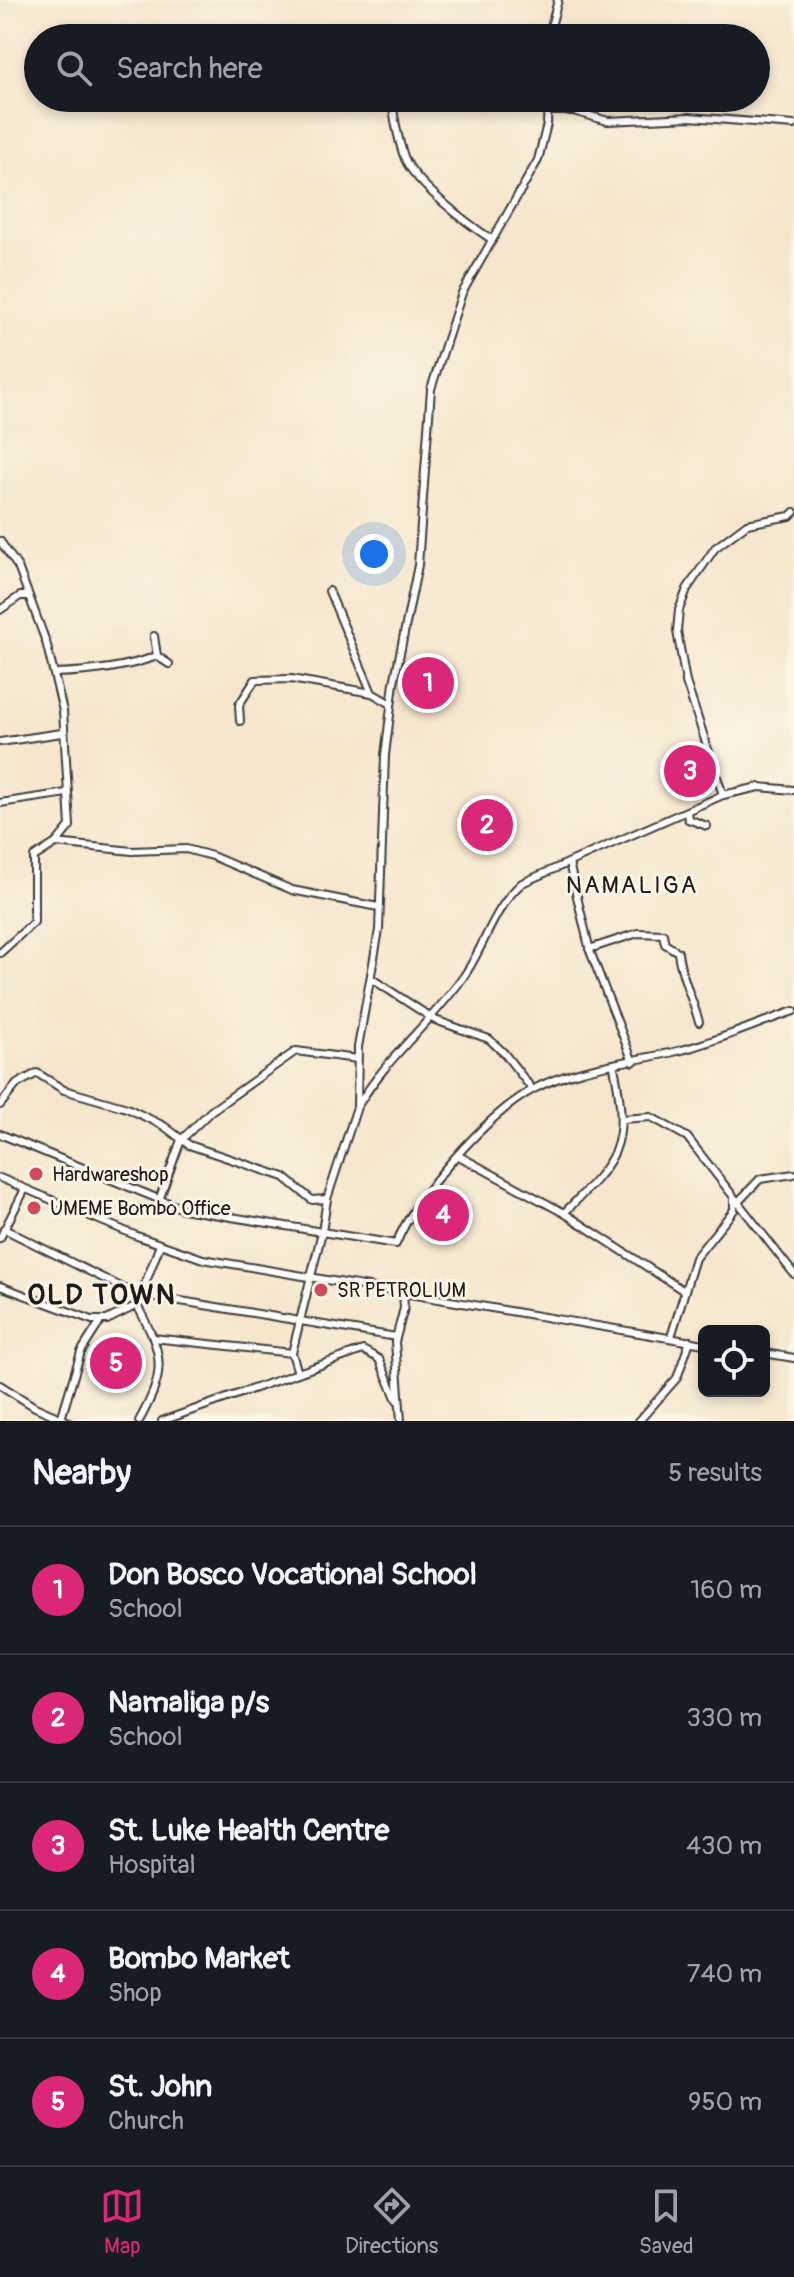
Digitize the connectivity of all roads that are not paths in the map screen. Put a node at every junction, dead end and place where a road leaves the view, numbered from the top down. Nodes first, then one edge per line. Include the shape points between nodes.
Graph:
1 (558, 0) edge
2 (552, 24) edge
3 (393, 112) edge
4 (548, 112) edge
5 (576, 112) edge
6 (794, 125) edge
7 (491, 239) junction
8 (794, 512) edge
9 (0, 541) edge
10 (329, 591) dead end
11 (29, 596) junction
12 (0, 610) edge
13 (154, 636) dead end
14 (157, 656) junction
15 (169, 664) dead end
16 (54, 673) junction
17 (372, 693) junction
18 (391, 704) junction
19 (240, 721) dead end
20 (62, 733) junction
21 (0, 742) edge
22 (794, 790) edge
23 (67, 793) junction
24 (723, 795) junction
25 (0, 803) edge
26 (687, 812) junction
27 (707, 826) dead end
28 (56, 843) junction
29 (569, 863) junction
30 (378, 907) junction
31 (589, 949) junction
32 (0, 953) edge
33 (372, 979) junction
34 (794, 1011) edge
35 (432, 1017) junction
36 (699, 1022) dead end
37 (357, 1059) junction
38 (633, 1062) junction
39 (614, 1067) junction
40 (532, 1089) junction
41 (0, 1105) edge
42 (357, 1107) junction
43 (622, 1119) junction
44 (0, 1134) edge
45 (181, 1140) junction
46 (459, 1156) junction
47 (794, 1174) edge
48 (0, 1178) edge
49 (25, 1189) junction
50 (327, 1199) junction
51 (159, 1200) junction
52 (736, 1200) junction
53 (734, 1210) junction
54 (745, 1210) junction
55 (564, 1213) junction
56 (4, 1229) junction
57 (322, 1232) junction
58 (0, 1238) edge
59 (160, 1245) junction
60 (794, 1274) edge
61 (309, 1276) junction
62 (0, 1286) edge
63 (403, 1291) junction
64 (684, 1291) junction
65 (142, 1295) junction
66 (137, 1305) junction
67 (300, 1319) junction
68 (100, 1322) junction
69 (396, 1337) junction
70 (671, 1337) junction
71 (153, 1338) junction
72 (690, 1341) junction
73 (698, 1343) edge
74 (292, 1353) junction
75 (770, 1354) edge
76 (794, 1358) edge
77 (298, 1373) junction
78 (0, 1385) edge
79 (397, 1400) junction
80 (195, 1409) junction
81 (59, 1419) edge
82 (139, 1421) edge
83 (162, 1421) edge
84 (197, 1421) edge
85 (401, 1421) edge
86 (639, 1421) edge

1 - 2 street
3 - 7 street via 412,170 463,220
4 - 7 street via 538,160
5 - 6 street via 608,121 710,117
7 - 18 street via 462,293 431,389 418,565
8 - 24 street via 747,524 715,548 679,610 677,631 686,682
9 - 11 street
10 - 17 street
11 - 12 street
11 - 16 street
13 - 14 street
14 - 15 street
14 - 16 street
16 - 20 street
17 - 18 street
17 - 19 street via 291,679 255,680 239,705
18 - 30 street
20 - 21 street
20 - 23 street
22 - 24 street via 759,787
23 - 25 street
23 - 28 street via 70,826
24 - 26 street
26 - 27 street via 688,819
26 - 29 street
28 - 30 street via 132,851 186,849 292,890
28 - 32 street via 34,857 34,922
29 - 31 street
29 - 35 street via 530,877 514,889 475,960
30 - 33 street
31 - 36 street via 638,933 663,934 665,944 678,952
31 - 38 street
33 - 35 street
33 - 37 street
34 - 38 street
35 - 40 street via 489,1039
35 - 42 street via 388,1062
37 - 42 street
37 - 45 street via 296,1051 211,1111
38 - 39 street
39 - 40 street
39 - 43 street
40 - 46 street
41 - 45 street via 17,1084 37,1073 64,1090 127,1108
42 - 50 street
43 - 52 street via 651,1117 679,1131
43 - 55 street via 614,1158
44 - 51 street
45 - 50 street via 284,1177 312,1200
45 - 51 street
46 - 55 street
46 - 57 street via 422,1197 396,1244
47 - 52 street via 760,1179
48 - 49 street
49 - 56 street
49 - 59 street
50 - 57 street
51 - 57 street via 193,1211
52 - 53 street
52 - 54 street
53 - 54 street
53 - 64 street via 698,1251
54 - 60 street
55 - 64 street
56 - 58 street
56 - 65 street
57 - 61 street
59 - 61 street via 203,1259
59 - 65 street
61 - 63 street
61 - 67 street
62 - 68 street
63 - 69 street
63 - 70 street
64 - 70 street
65 - 66 street
65 - 67 street
66 - 68 street
66 - 71 street
67 - 69 street
67 - 74 street
68 - 81 street via 81,1352
69 - 79 street
70 - 72 street
71 - 74 street
71 - 82 street via 160,1374
72 - 73 street
72 - 86 street via 677,1378
74 - 77 street
75 - 76 street
77 - 79 street via 369,1350 379,1359
77 - 80 street
78 - 81 street
79 - 85 street
80 - 83 street
80 - 84 street

